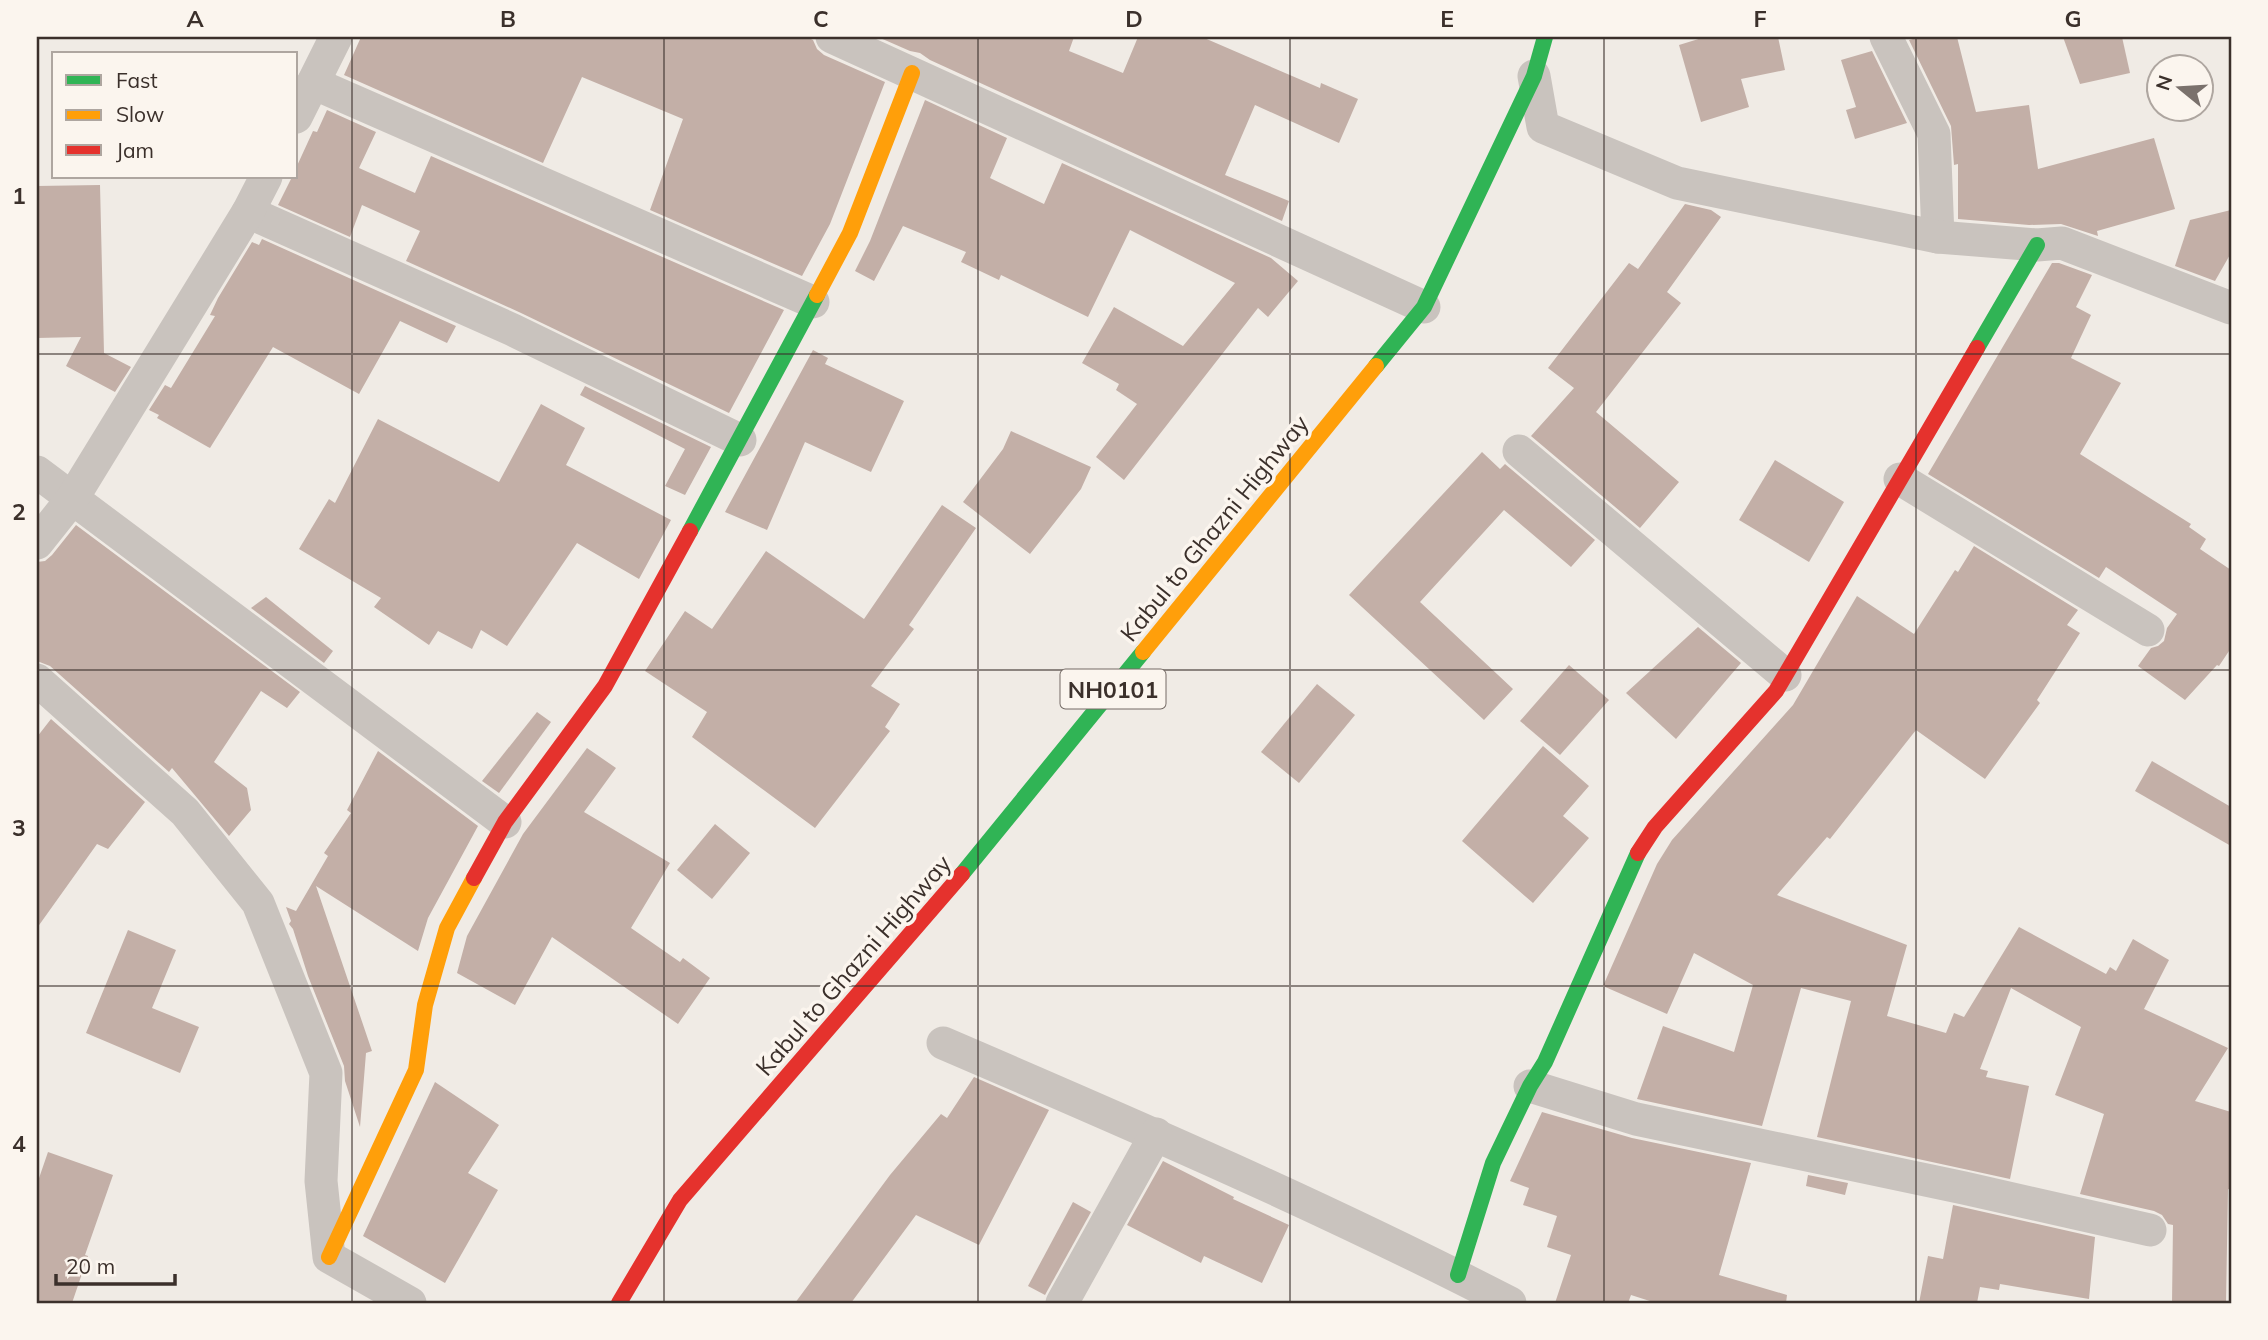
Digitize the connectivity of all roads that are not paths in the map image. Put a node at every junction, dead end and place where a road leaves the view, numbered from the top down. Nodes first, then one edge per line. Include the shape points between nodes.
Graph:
1 (336, 37) edge
2 (832, 37) edge
3 (1545, 37) edge
4 (1886, 37) edge
5 (912, 73) junction
6 (1534, 76) junction
7 (313, 83) junction
8 (298, 113) edge
9 (265, 178) edge
10 (248, 212) junction
11 (1938, 237) junction
12 (2037, 245) junction
13 (814, 302) junction
14 (1424, 307) junction
15 (2231, 308) edge
16 (740, 440) junction
17 (1519, 451) dead end
18 (37, 472) edge
19 (1900, 479) junction
20 (72, 499) junction
21 (37, 543) edge
22 (2148, 630) dead end
23 (1785, 675) junction
24 (37, 680) edge
25 (505, 822) junction
26 (943, 1043) dead end
27 (1530, 1086) junction
28 (1156, 1134) junction
29 (2150, 1230) dead end
30 (329, 1257) junction
31 (1458, 1275) junction
32 (1498, 1300) edge
33 (410, 1303) edge
34 (619, 1303) edge
35 (1062, 1303) edge

1 - 7 street
2 - 5 street
3 - 6 main road, Kabul to Ghazni Highway / NH0101
4 - 11 street via 1934,134
5 - 13 main road via 850,233
5 - 14 street
6 - 11 street via 1543,127 1677,183
6 - 14 main road, Kabul to Ghazni Highway / NH0101
7 - 8 street
7 - 13 street
9 - 10 street
10 - 16 street via 513,330
10 - 20 street
11 - 12 street
12 - 15 street via 2062,243
12 - 19 main road
13 - 16 main road
14 - 34 main road, Kabul to Ghazni Highway / NH0101 via 958,879 680,1200
16 - 25 main road via 605,686
17 - 23 street
18 - 20 street
19 - 22 street
19 - 23 main road
20 - 21 street
20 - 25 street
23 - 27 main road via 1638,852 1545,1062
24 - 30 street via 185,812 258,903 326,1073 321,1181
25 - 30 main road via 447,928 425,1005 415,1070
26 - 28 street
27 - 29 street via 1636,1119
27 - 31 main road via 1493,1163
28 - 31 street
28 - 35 street
30 - 33 street
31 - 32 street

